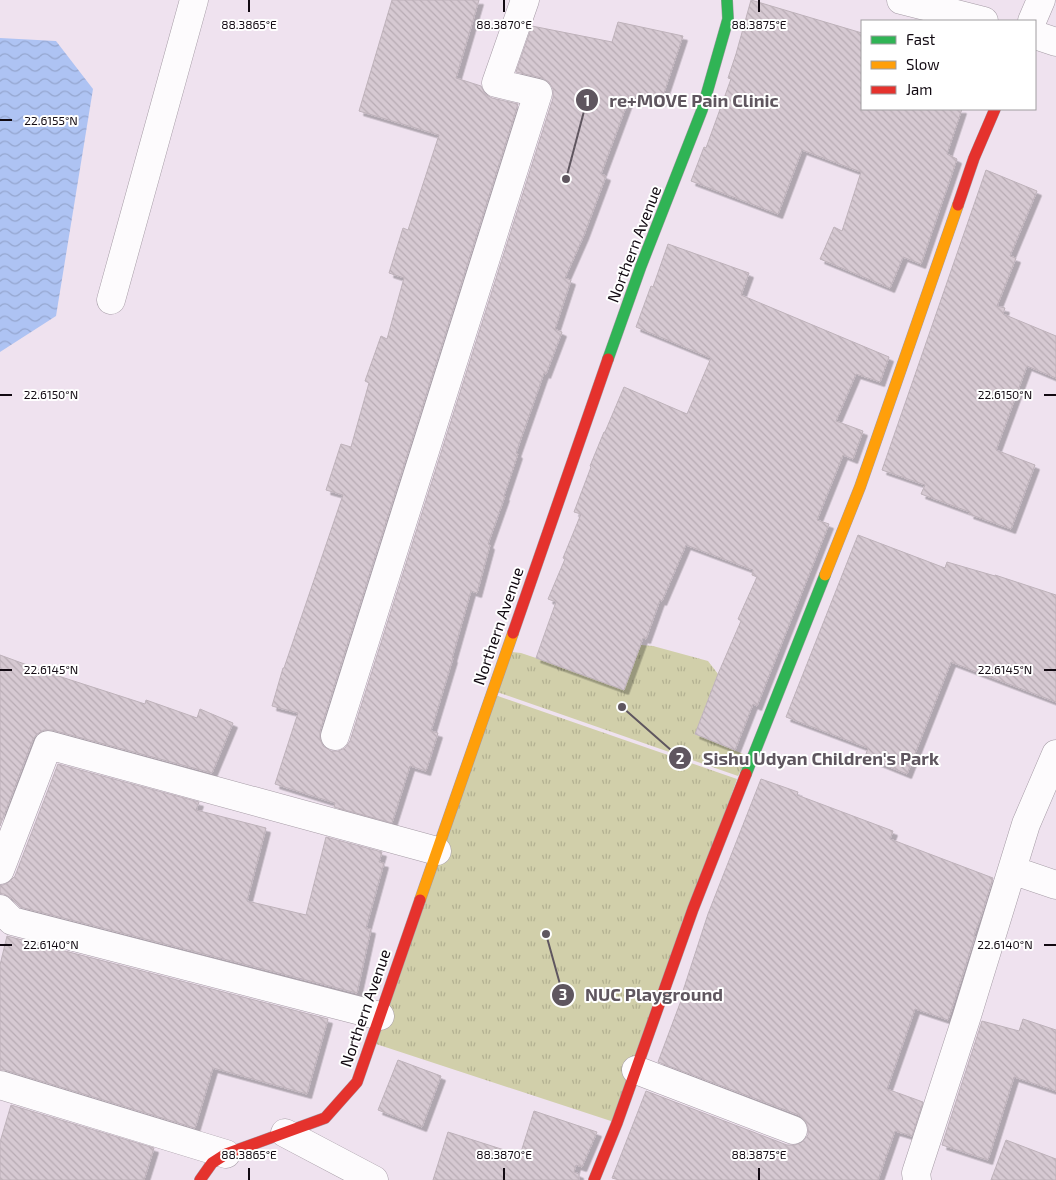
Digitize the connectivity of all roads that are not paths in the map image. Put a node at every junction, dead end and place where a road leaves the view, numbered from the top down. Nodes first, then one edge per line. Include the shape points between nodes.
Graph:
1 (194, 0) edge
2 (525, 0) edge
3 (727, 0) edge
4 (901, 0) edge
5 (1041, 0) edge
6 (980, 20) edge
7 (1032, 20) edge
8 (1036, 35) edge
9 (1056, 42) edge
10 (995, 110) edge
11 (111, 300) dead end
12 (335, 736) dead end
13 (1056, 754) edge
14 (437, 851) junction
15 (0, 870) edge
16 (1012, 870) junction
17 (1056, 885) edge
18 (0, 909) edge
19 (380, 1016) junction
20 (636, 1070) junction
21 (0, 1085) edge
22 (793, 1130) dead end
23 (285, 1133) junction
24 (226, 1154) junction
25 (200, 1180) edge
26 (374, 1180) edge
27 (594, 1180) edge
28 (917, 1180) edge

1 - 11 street
2 - 12 street via 496,83 538,93
3 - 14 street, Northern Avenue via 728,19 702,110 641,266
4 - 6 street
5 - 7 street
8 - 9 street
10 - 20 street via 974,158 860,487 693,909
13 - 16 street via 1026,824
14 - 15 street via 48,745
14 - 19 street, Northern Avenue
16 - 17 street
16 - 28 street via 916,1173
18 - 19 street via 12,921
19 - 23 street, Northern Avenue via 357,1082 326,1118
20 - 22 street
20 - 27 street
21 - 24 street
23 - 24 street, Northern Avenue
23 - 26 street
24 - 25 street, Northern Avenue via 212,1163

